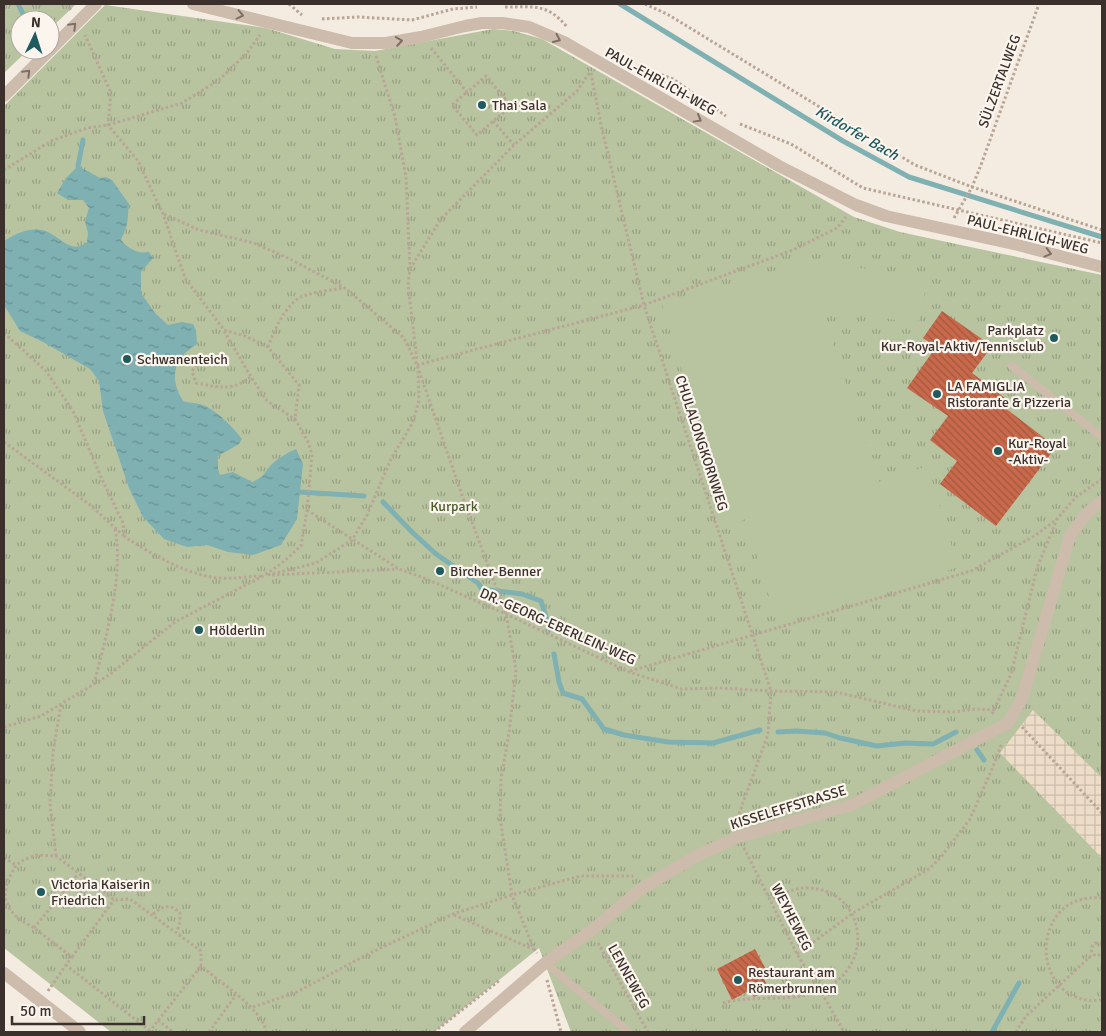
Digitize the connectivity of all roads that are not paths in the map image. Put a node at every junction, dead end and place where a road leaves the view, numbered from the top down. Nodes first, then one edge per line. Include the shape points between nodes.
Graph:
1 (96, 4) edge
2 (193, 4) edge
3 (60, 40) edge
4 (40, 60) edge
5 (4, 96) edge
6 (1102, 267) edge
7 (1012, 366) dead end
8 (1102, 437) edge
9 (1102, 500) edge
10 (544, 964) junction
11 (4, 973) edge
12 (80, 1032) edge
13 (465, 1032) edge
14 (629, 1032) edge

3 -> 1 street
2 -> 6 street, PAUL-EHRLICH-WEG via 352,43 372,44 422,37 482,23 519,25 564,42 593,66 856,205 886,216
5 -> 4 street
7 - 8 lane
9 - 10 street, KISSELEFFSTRASSE via 1086,514 1070,536 1015,724 852,805 736,832 641,889 591,931
10 - 13 street, KISSELEFFSTRASSE
10 - 14 lane
11 - 12 street

